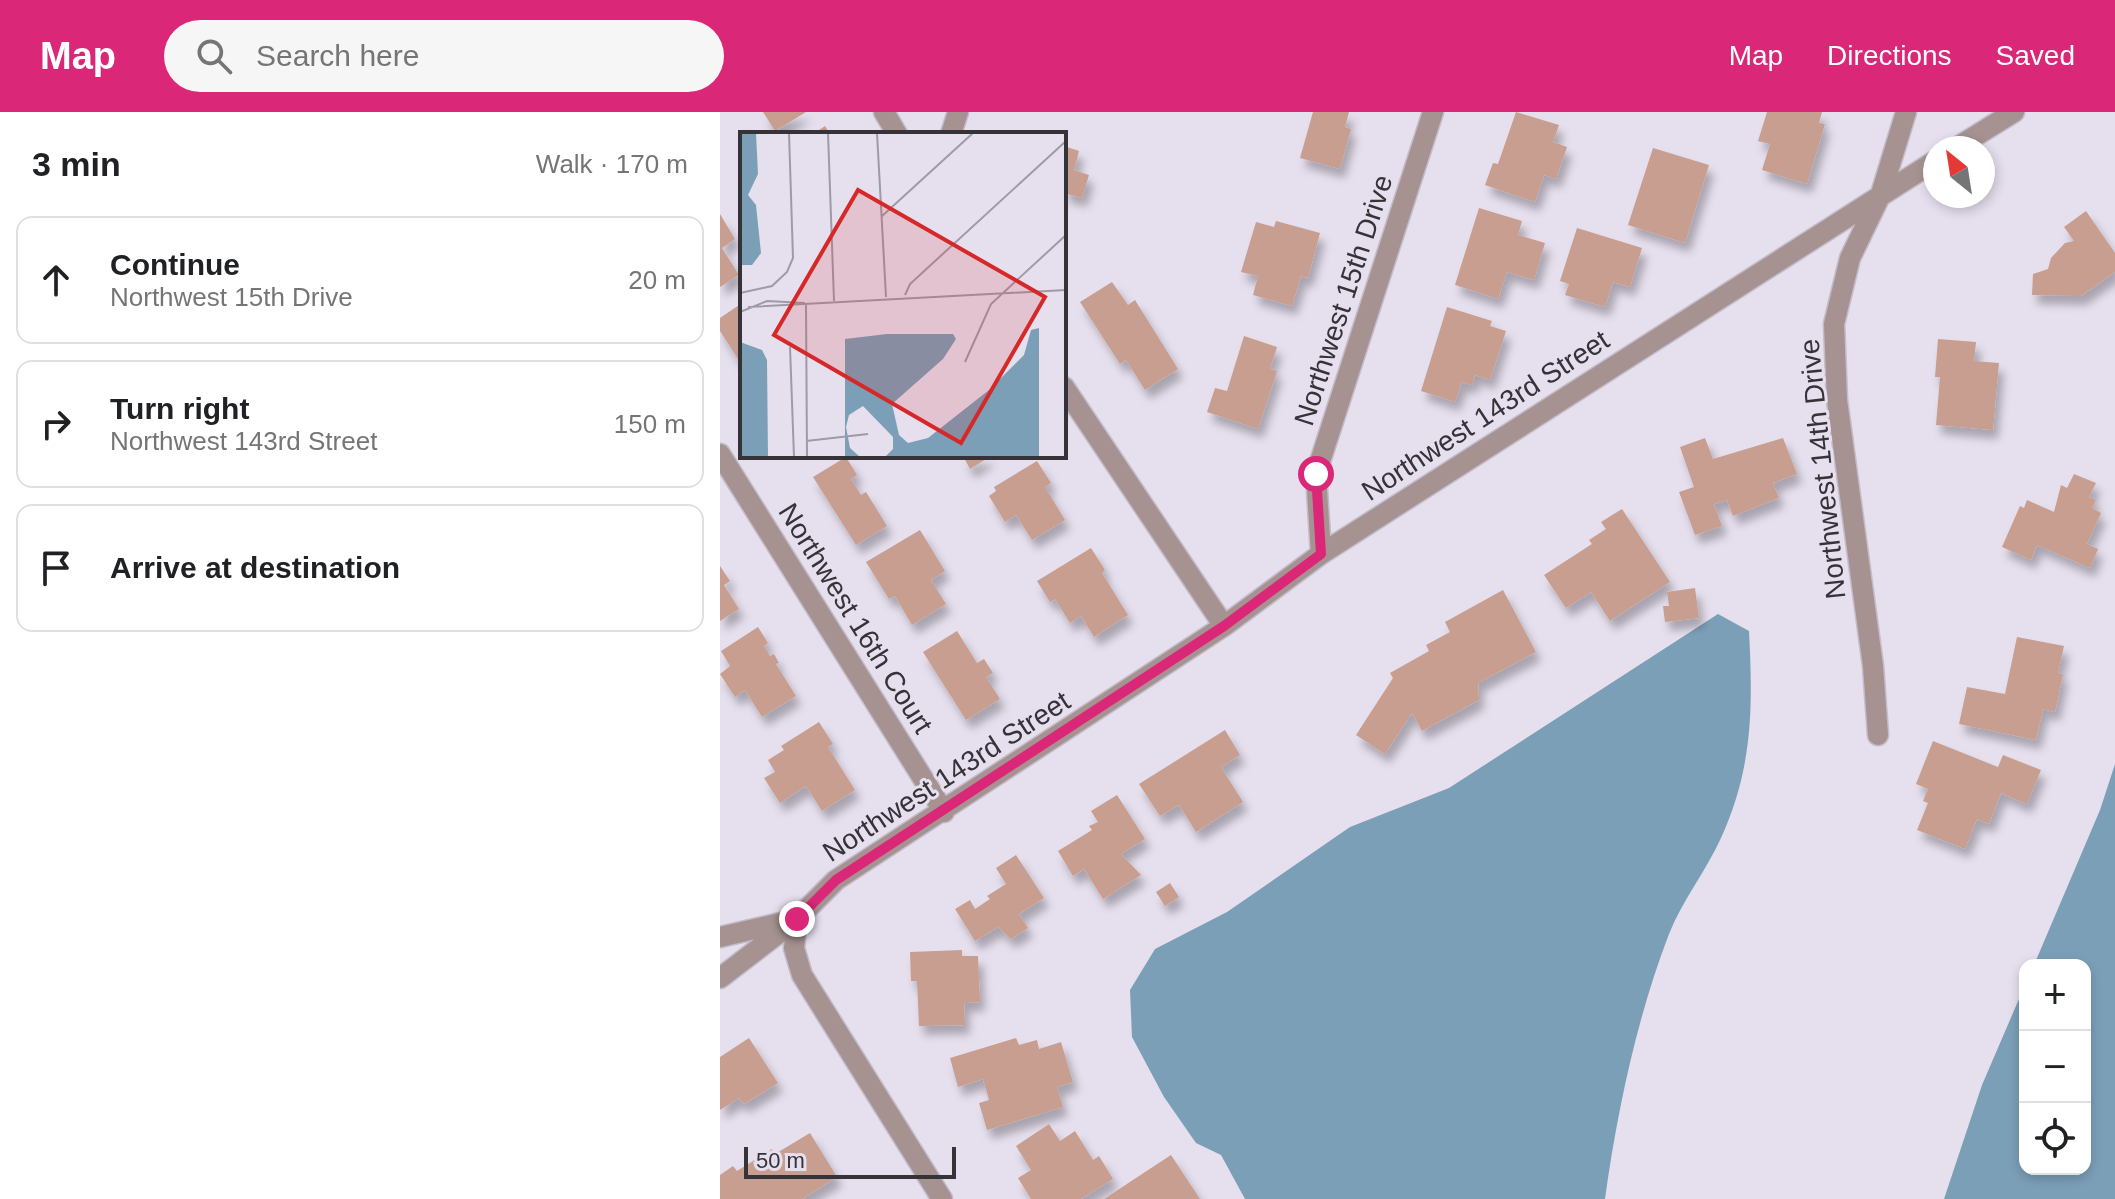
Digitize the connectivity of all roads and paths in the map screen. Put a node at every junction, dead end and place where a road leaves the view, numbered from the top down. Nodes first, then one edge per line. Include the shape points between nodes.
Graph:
1 (884, 112) edge
2 (958, 112) edge
3 (1433, 112) edge
4 (1906, 112) edge
5 (2014, 112) edge
6 (896, 132) edge
7 (952, 132) edge
8 (1975, 136) edge
9 (1923, 168) edge
10 (1881, 194) junction
11 (1066, 390) edge
12 (720, 454) edge
13 (1321, 554) junction
14 (1224, 626) junction
15 (1878, 735) dead end
16 (944, 812) junction
17 (797, 919) junction
18 (720, 937) edge
19 (720, 978) edge
20 (942, 1199) edge

1 - 6 street
2 - 7 street
3 - 13 street, Northwest 15th Drive via 1316,474
4 - 10 street, Northwest 14th Drive
5 - 8 street
9 - 10 street, Northwest 143rd Street
10 - 13 street, Northwest 143rd Street
10 - 15 street, Northwest 14th Drive via 1850,258 1834,324 1837,400
11 - 14 street
12 - 16 street, Northwest 16th Court
13 - 14 street, Northwest 143rd Street
14 - 16 street, Northwest 143rd Street
16 - 17 street, Northwest 143rd Street via 836,880
17 - 18 street
17 - 19 street, Northwest 143rd Street
17 - 20 street via 794,948 802,975

